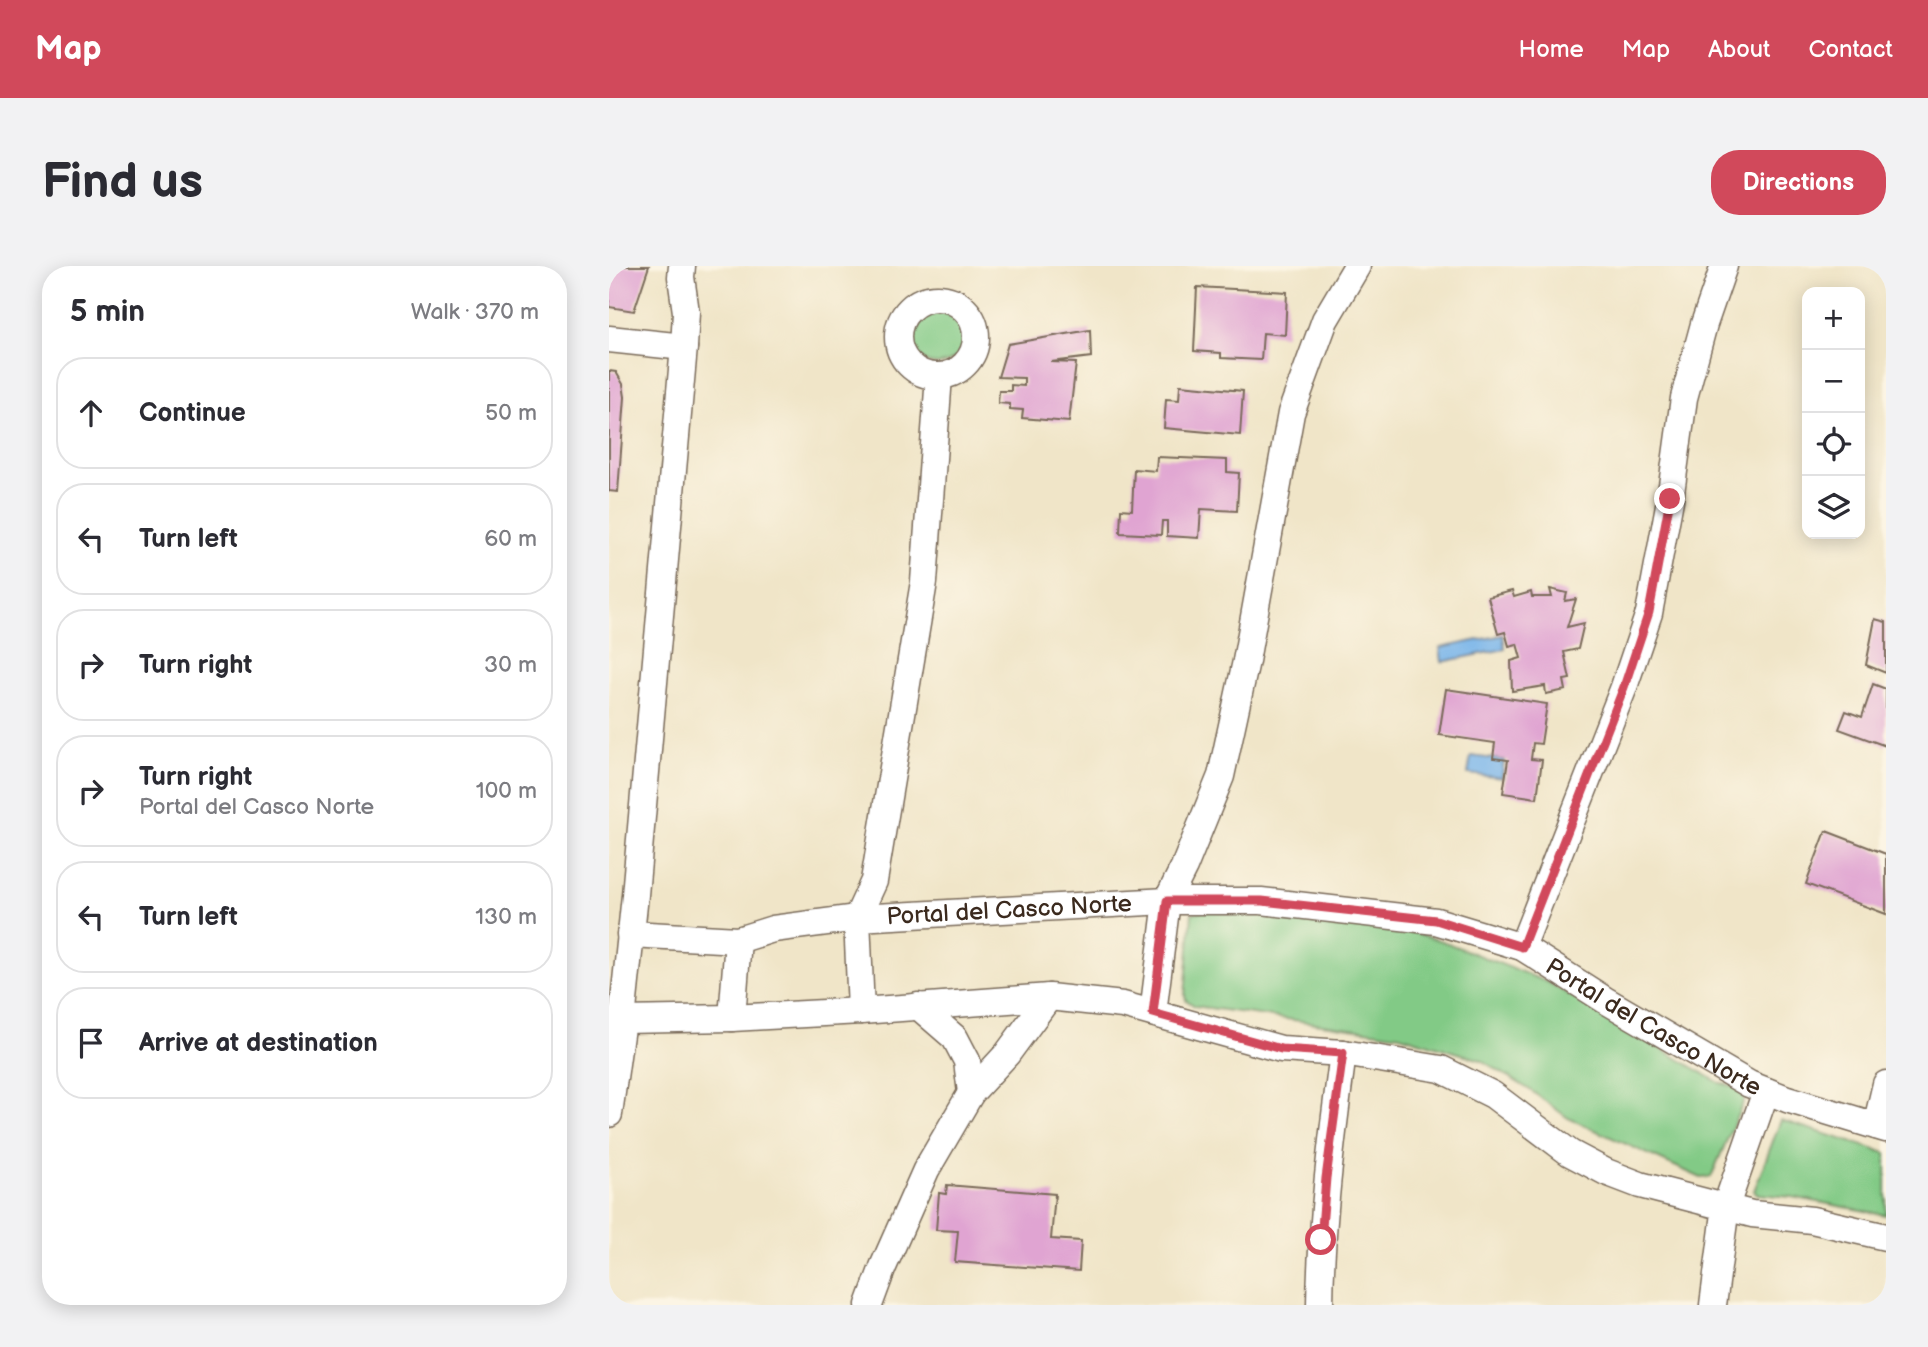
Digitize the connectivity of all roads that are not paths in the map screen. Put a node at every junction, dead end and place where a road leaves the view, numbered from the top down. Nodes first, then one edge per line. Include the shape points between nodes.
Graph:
1 (682, 266) edge
2 (700, 266) edge
3 (1357, 266) edge
4 (1724, 266) edge
5 (687, 312) junction
6 (609, 339) edge
7 (684, 346) junction
8 (939, 376) dead end
9 (1167, 901) junction
10 (857, 918) junction
11 (630, 934) junction
12 (738, 940) junction
13 (1522, 947) junction
14 (1049, 997) junction
15 (918, 1006) junction
16 (860, 1011) junction
17 (1153, 1013) junction
18 (732, 1018) junction
19 (622, 1020) junction
20 (1343, 1053) junction
21 (611, 1075) edge
22 (1886, 1084) edge
23 (1766, 1091) junction
24 (971, 1093) junction
25 (609, 1114) edge
26 (1881, 1127) edge
27 (1726, 1206) junction
28 (1886, 1237) edge
29 (869, 1305) edge
30 (1320, 1305) edge
31 (1713, 1305) edge

1 - 5 street
2 - 5 street
3 - 9 street via 1325,320 1291,413 1221,776
4 - 13 street via 1684,398 1649,612
5 - 7 street
6 - 7 street
7 - 11 street
8 - 10 street via 924,582 874,881
9 - 10 street, Portal del Casco Norte
9 - 13 street, Portal del Casco Norte via 1262,901 1436,920
9 - 17 street
10 - 12 street, Portal del Casco Norte via 773,929
10 - 16 street
11 - 12 street, Portal del Casco Norte
11 - 19 street
12 - 18 street
13 - 23 street, Portal del Casco Norte
14 - 15 street
14 - 17 street
14 - 24 street
15 - 16 street
15 - 24 street via 955,1038 967,1061
16 - 18 street
17 - 20 street via 1281,1049
18 - 19 street
19 - 21 street
20 - 27 street via 1441,1069 1493,1095 1570,1153 1607,1172
20 - 30 street via 1326,1178
21 - 25 street
22 - 26 street
23 - 26 street, Portal del Casco Norte
23 - 27 street
24 - 29 street via 926,1170
27 - 28 street
27 - 31 street

